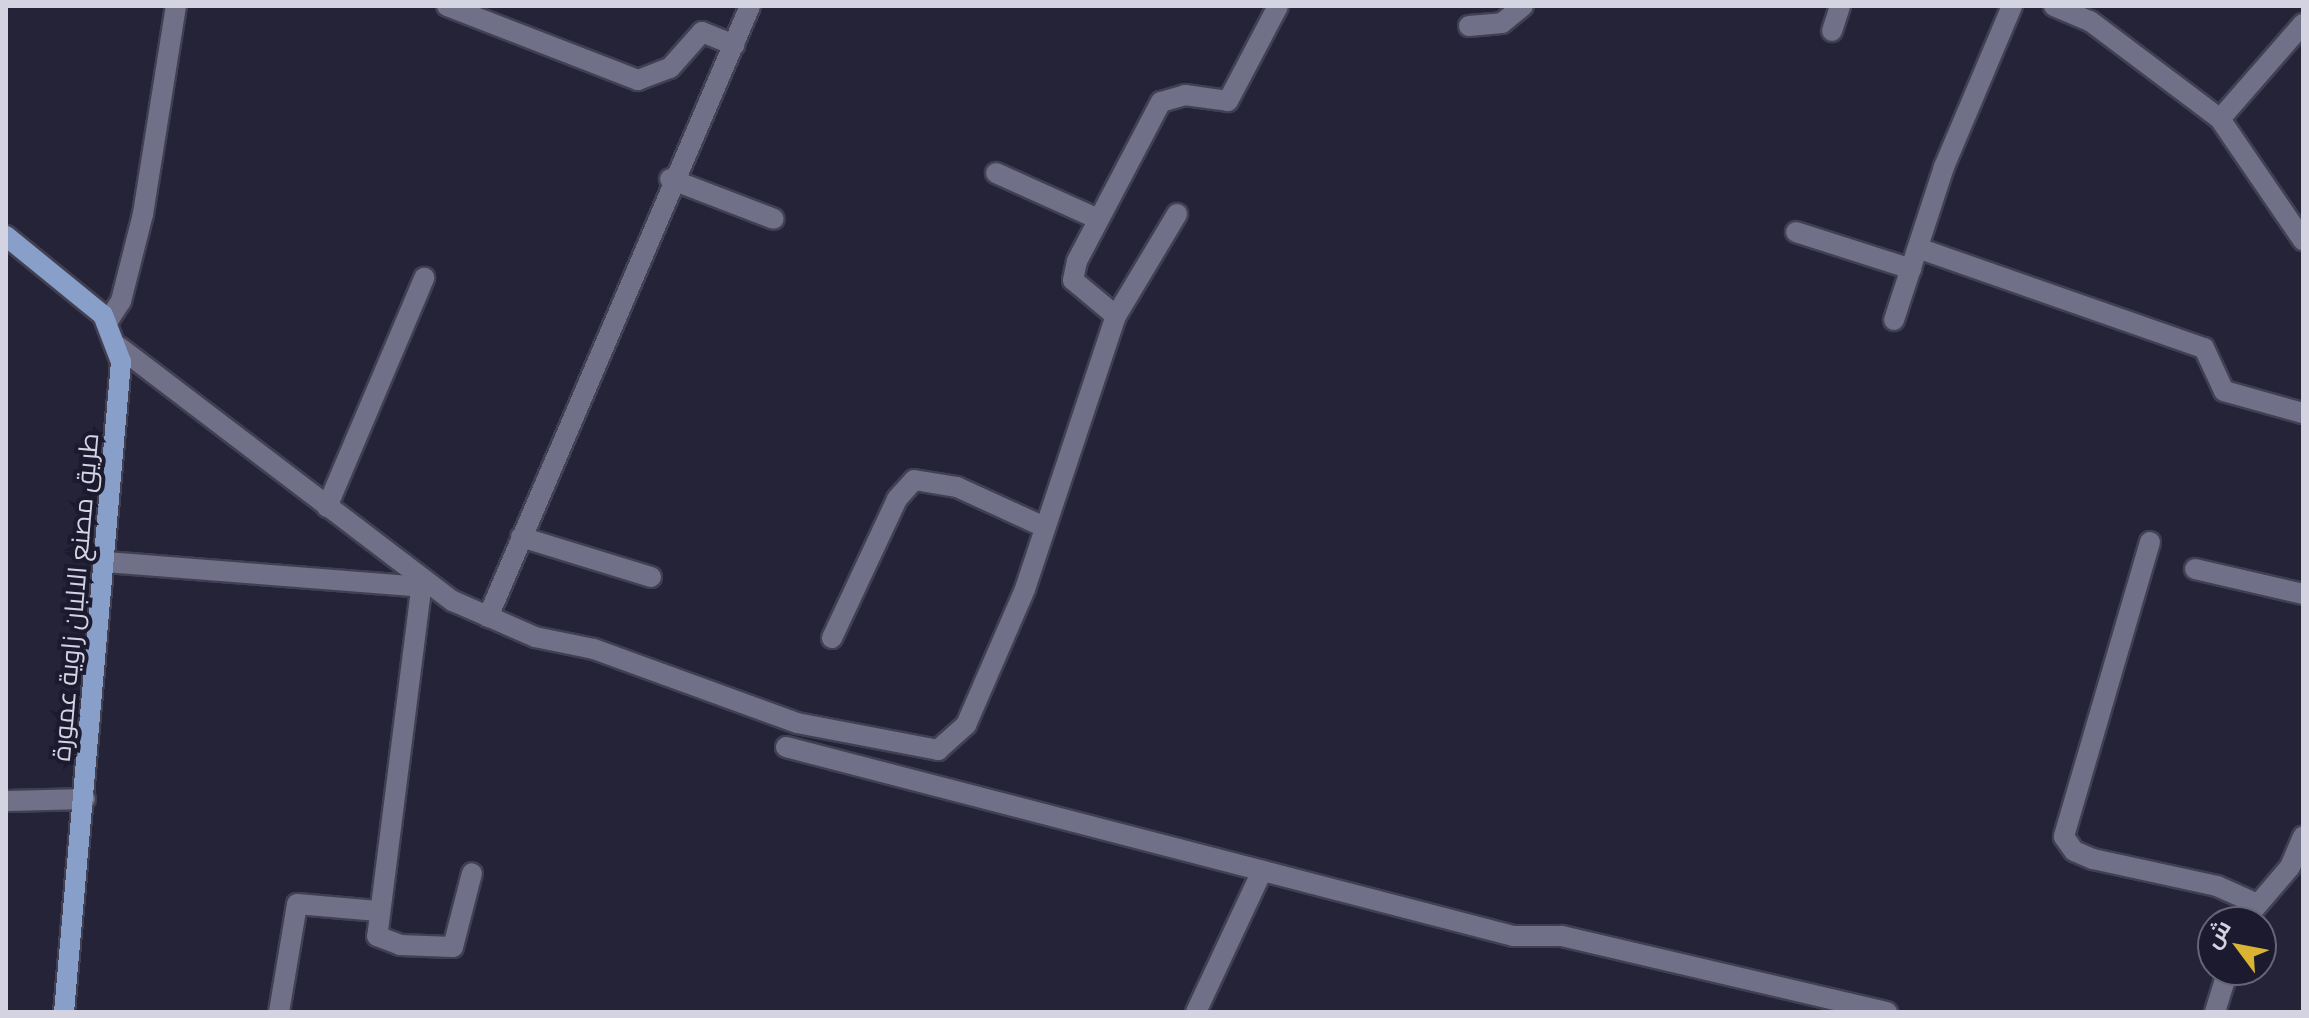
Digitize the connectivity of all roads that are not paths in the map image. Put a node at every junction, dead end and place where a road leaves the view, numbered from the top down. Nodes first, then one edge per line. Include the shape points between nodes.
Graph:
1 (176, 6) edge
2 (447, 6) edge
3 (750, 6) edge
4 (1278, 6) edge
5 (1523, 6) edge
6 (1840, 6) edge
7 (2012, 6) edge
8 (2054, 6) edge
9 (2303, 24) edge
10 (1469, 26) dead end
11 (1832, 31) dead end
12 (734, 45) junction
13 (2220, 119) junction
14 (996, 173) dead end
15 (670, 179) junction
16 (1177, 214) dead end
17 (774, 219) dead end
18 (1098, 219) junction
19 (1796, 232) dead end
20 (6, 236) edge
21 (2303, 240) edge
22 (1918, 248) junction
23 (1911, 269) junction
24 (424, 278) dead end
25 (1116, 316) junction
26 (1894, 320) dead end
27 (108, 321) junction
28 (119, 347) junction
29 (2303, 413) edge
30 (327, 507) junction
31 (1042, 526) junction
32 (521, 537) junction
33 (2150, 542) dead end
34 (106, 562) junction
35 (2195, 569) dead end
36 (651, 577) dead end
37 (422, 584) junction
38 (2303, 594) edge
39 (488, 617) junction
40 (832, 638) dead end
41 (786, 747) dead end
42 (85, 799) junction
43 (6, 801) edge
44 (2303, 837) edge
45 (1262, 871) junction
46 (472, 873) dead end
47 (2255, 903) junction
48 (2253, 906) edge
49 (378, 911) junction
50 (2223, 986) edge
51 (64, 1012) edge
52 (279, 1012) edge
53 (1196, 1012) edge
54 (1887, 1012) edge
55 (2215, 1012) edge

1 - 27 street via 143,214 121,301
2 - 12 street via 644,81 670,68 702,32
3 - 12 street
4 - 18 street via 1228,101 1185,95 1161,102
5 - 10 street via 1502,23
6 - 11 street
7 - 22 street
8 - 13 street via 2090,21
9 - 13 street
12 - 15 street
13 - 21 street
14 - 18 street
15 - 17 street
15 - 32 street
16 - 25 street
18 - 25 street via 1073,280
19 - 23 street
20 - 27 main road, طريق مصنع الالبان زاوية عمورة
22 - 23 street
22 - 29 street via 2204,348 2224,391
23 - 26 street
24 - 30 street
25 - 31 street
27 - 28 main road, طريق مصنع الالبان زاوية عمورة
28 - 30 street
28 - 34 main road, طريق مصنع الالبان زاوية عمورة
30 - 37 street
31 - 39 street via 1025,589 966,725 938,750 797,723
31 - 40 street via 957,487 914,480 897,499
32 - 36 street
32 - 39 street
33 - 47 street via 2067,845
34 - 37 street
34 - 42 main road, طريق مصنع الالبان زاوية عمورة
35 - 38 street
37 - 39 street
37 - 49 street
41 - 45 street
42 - 43 street
42 - 51 main road, طريق مصنع الالبان زاوية عمورة
44 - 47 street via 2290,867
45 - 53 street
45 - 54 street via 1513,936 1562,936
46 - 49 street via 449,950 381,940
47 - 48 street
49 - 52 street via 297,904
50 - 55 street

